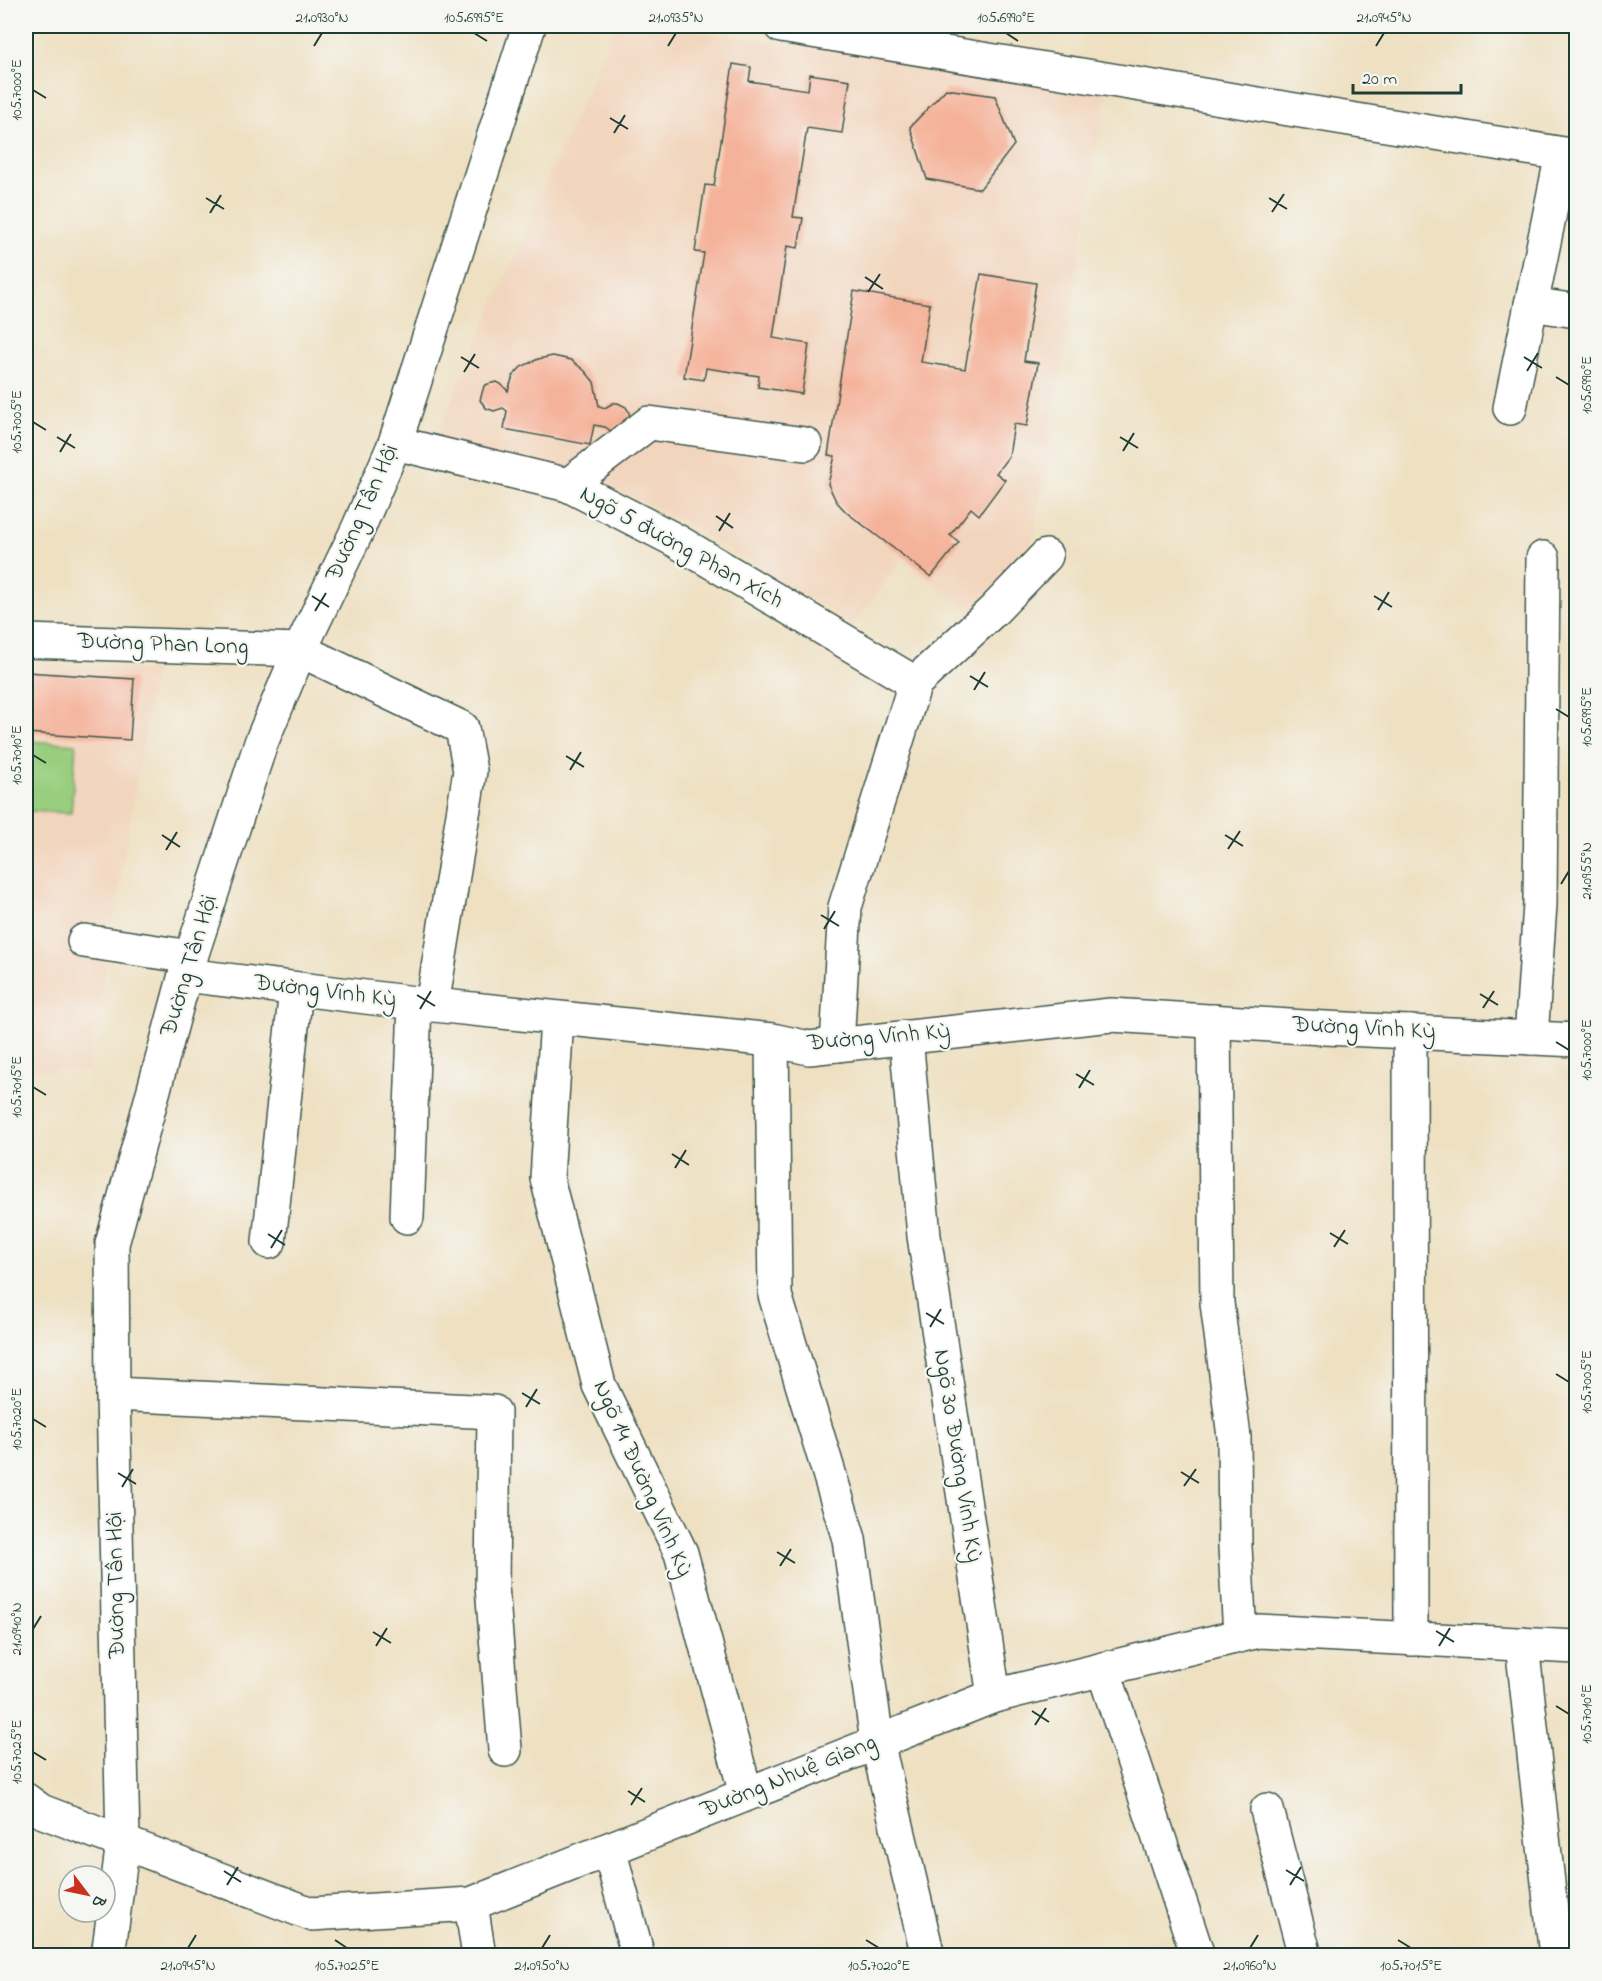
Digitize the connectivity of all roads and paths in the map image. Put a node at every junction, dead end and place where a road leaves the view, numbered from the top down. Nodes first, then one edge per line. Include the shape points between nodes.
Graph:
1 (529, 26) edge
2 (781, 26) edge
3 (1570, 155) edge
4 (1531, 304) junction
5 (1576, 311) edge
6 (1510, 408) dead end
7 (395, 443) junction
8 (805, 444) dead end
9 (568, 485) junction
10 (1046, 556) dead end
11 (1543, 558) dead end
12 (26, 641) edge
13 (300, 650) junction
14 (915, 683) junction
15 (84, 941) dead end
16 (188, 966) junction
17 (296, 989) junction
18 (424, 1004) junction
19 (557, 1019) junction
20 (1214, 1021) junction
21 (1410, 1032) junction
22 (906, 1037) junction
23 (1532, 1038) junction
24 (772, 1040) junction
25 (1576, 1040) edge
26 (837, 1045) junction
27 (407, 1217) dead end
28 (269, 1242) dead end
29 (112, 1394) junction
30 (1240, 1635) junction
31 (1411, 1639) junction
32 (1522, 1644) junction
33 (1576, 1647) edge
34 (1103, 1669) junction
35 (994, 1696) junction
36 (877, 1742) junction
37 (505, 1750) dead end
38 (746, 1794) junction
39 (26, 1800) edge
40 (1267, 1810) dead end
41 (123, 1842) junction
42 (609, 1849) junction
43 (471, 1904) junction
44 (108, 1956) edge
45 (479, 1956) edge
46 (638, 1956) edge
47 (928, 1956) edge
48 (1198, 1956) edge
49 (1305, 1956) edge
50 (1556, 1956) edge

1 - 7 street, Đường Tân Hội
2 - 3 street
3 - 4 street
4 - 5 street
4 - 6 street
7 - 9 street, Ngõ 5 đường Phan Xích
7 - 13 street, Đường Tân Hội
8 - 9 street via 649,423
9 - 14 street, Ngõ 5 đường Phan Xích via 675,540
10 - 14 street
11 - 23 street via 1540,904
12 - 13 street, Đường Phan Long
13 - 16 street, Đường Tân Hội via 261,743
13 - 18 street via 462,729 470,771
14 - 26 street via 845,907
15 - 16 street, Đường Vĩnh Kỳ
16 - 17 street, Đường Vĩnh Kỳ
16 - 29 street, Đường Tân Hội via 112,1244
17 - 18 street, Đường Vĩnh Kỳ
17 - 28 street
18 - 19 street, Đường Vĩnh Kỳ
18 - 27 street
19 - 24 street, Đường Vĩnh Kỳ
19 - 38 street, Ngõ 14 Đường Vĩnh Kỳ via 547,1178 599,1384 681,1553
20 - 21 street, Đường Vĩnh Kỳ
20 - 22 street, Đường Vĩnh Kỳ via 1111,1015
20 - 30 street via 1217,1303 1234,1437
21 - 23 street, Đường Vĩnh Kỳ
21 - 31 street
22 - 26 street, Đường Vĩnh Kỳ
22 - 35 street, Ngõ 30 Đường Vĩnh Kỳ via 924,1236
23 - 25 street, Đường Vĩnh Kỳ
24 - 26 street, Đường Vĩnh Kỳ via 809,1048
24 - 36 street via 775,1295 849,1539
29 - 37 street via 494,1412 492,1586
29 - 41 street, Đường Tân Hội
30 - 31 street, Đường Nhuệ Giang via 1258,1631
30 - 34 street, Đường Nhuệ Giang
31 - 32 street, Đường Nhuệ Giang
32 - 33 street, Đường Nhuệ Giang
32 - 50 street
34 - 35 street, Đường Nhuệ Giang
34 - 48 street
35 - 36 street, Đường Nhuệ Giang
36 - 38 street, Đường Nhuệ Giang
36 - 47 street
38 - 42 street, Đường Nhuệ Giang
39 - 41 street, Đường Nhuệ Giang via 41,1811
40 - 49 street
41 - 43 street, Đường Nhuệ Giang via 311,1914
41 - 44 street, Đường Tân Hội
42 - 43 street, Đường Nhuệ Giang
42 - 46 street
43 - 45 street

